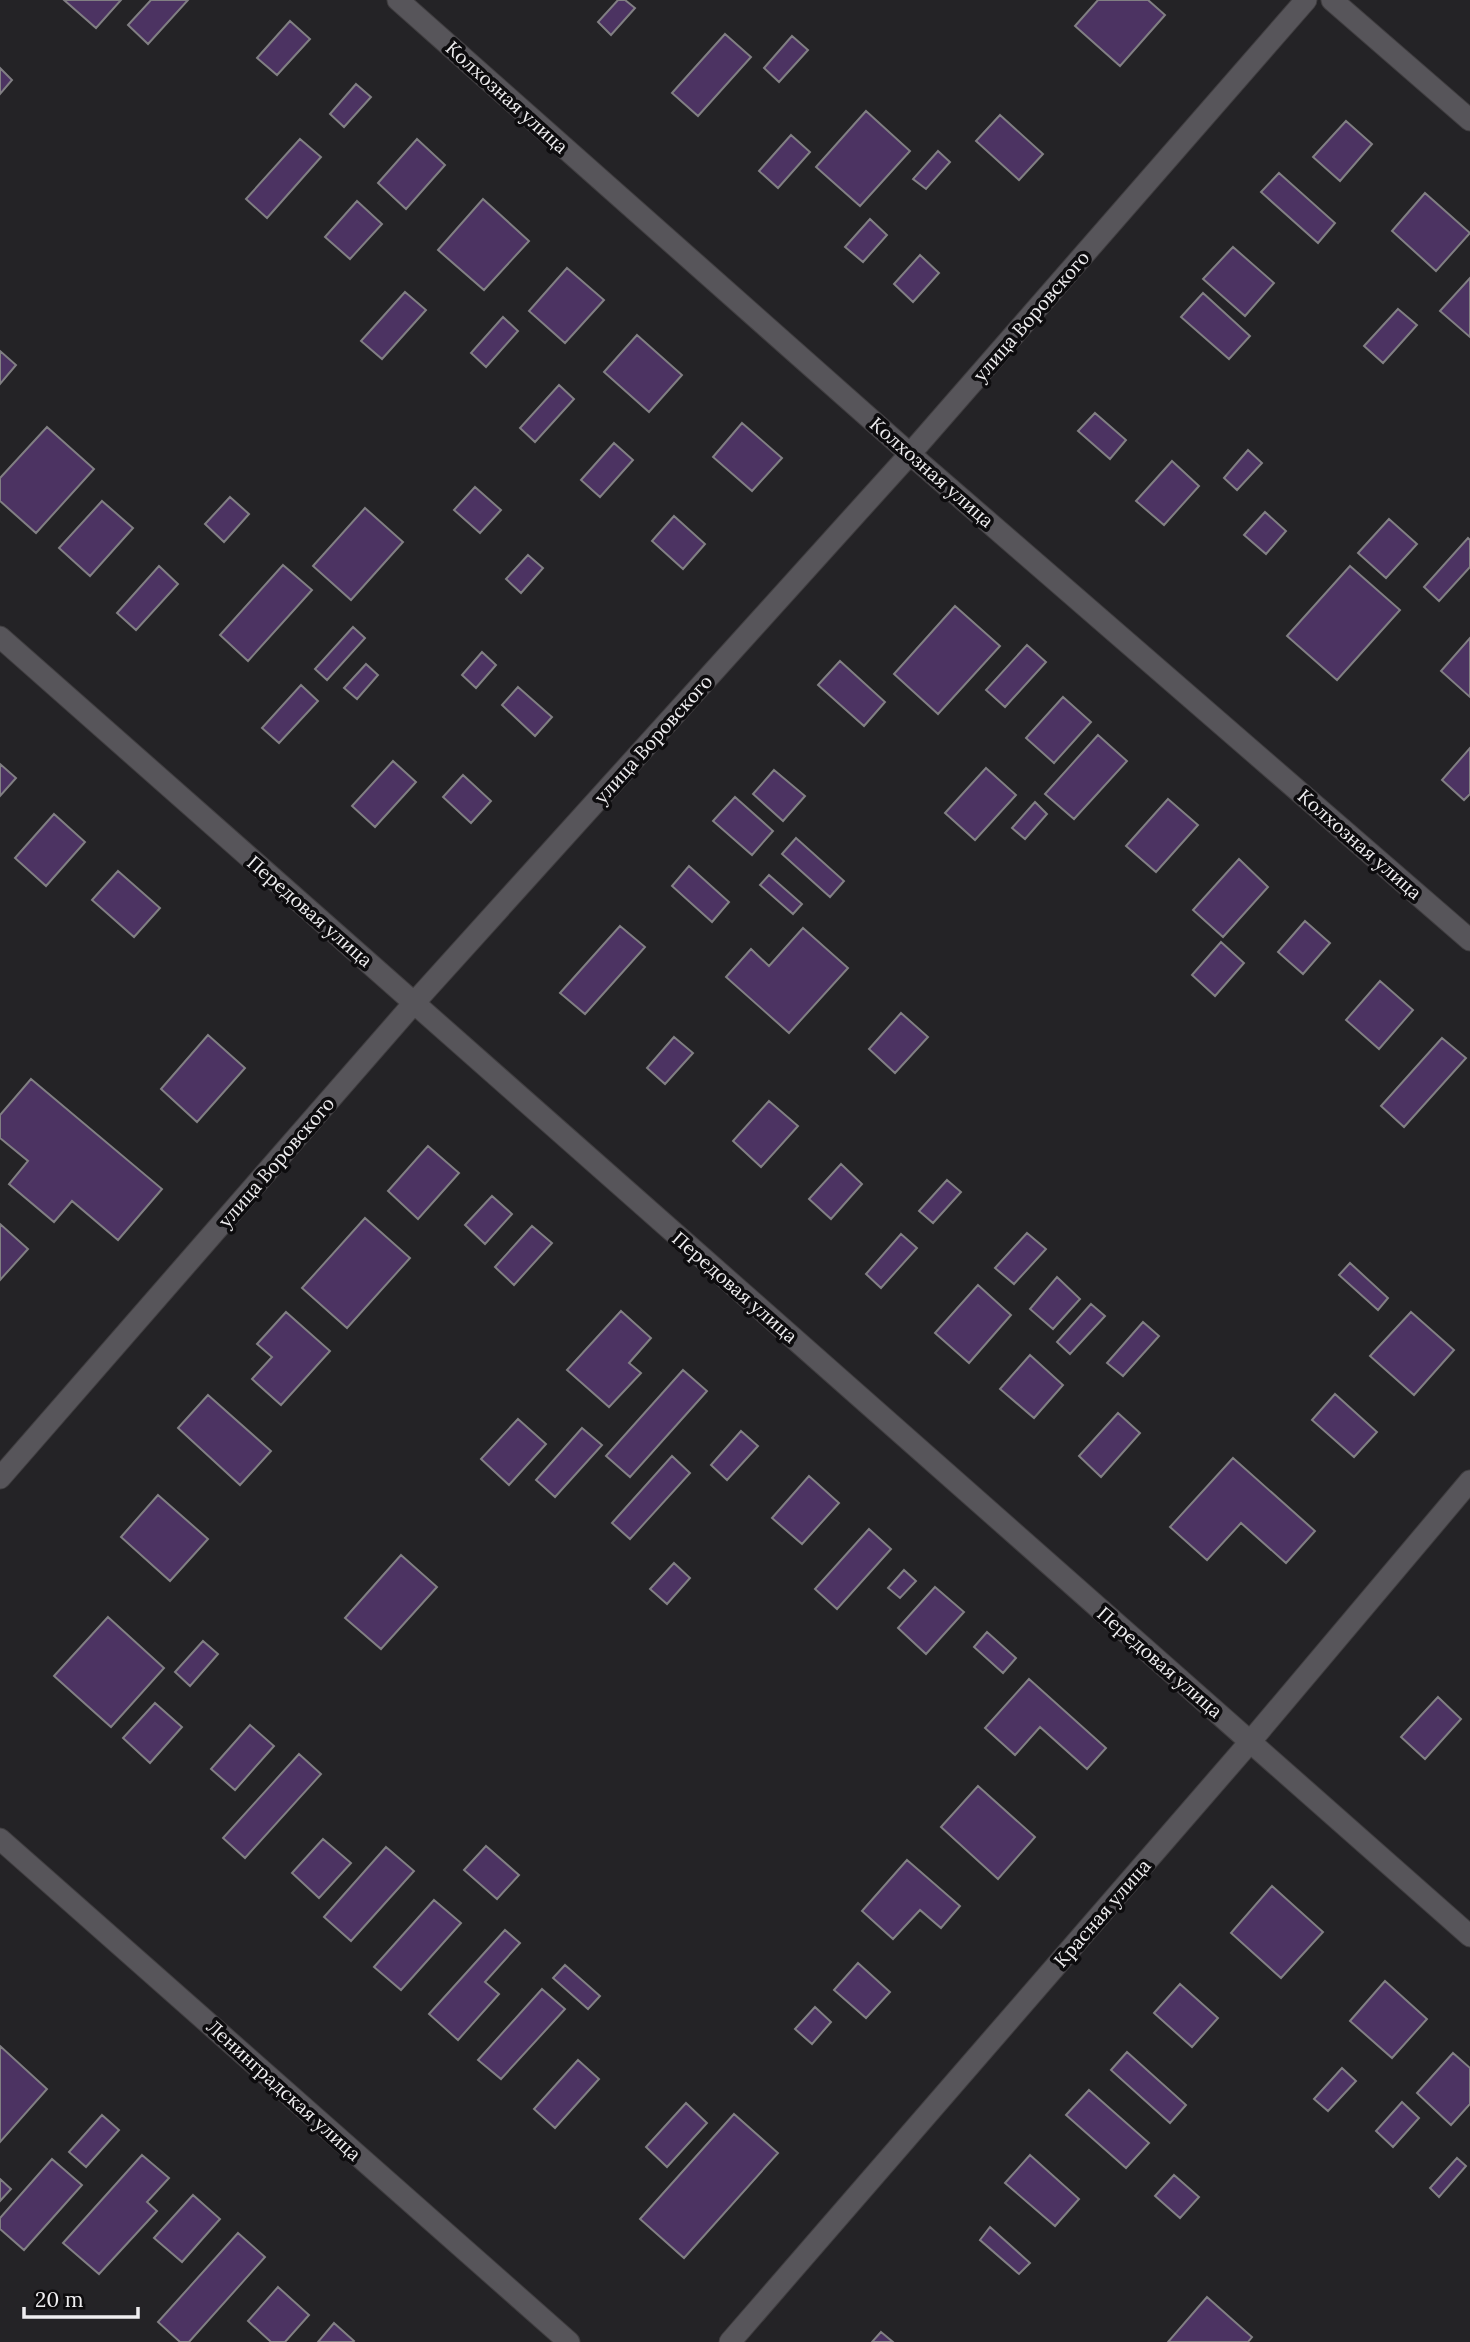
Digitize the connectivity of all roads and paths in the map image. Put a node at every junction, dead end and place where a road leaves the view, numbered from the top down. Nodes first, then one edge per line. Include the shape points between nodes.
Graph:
1 (398, 0) edge
2 (1307, 0) edge
3 (1332, 0) edge
4 (1470, 120) edge
5 (910, 454) junction
6 (0, 637) edge
7 (1470, 940) edge
8 (414, 1003) junction
9 (0, 1478) edge
10 (1470, 1481) edge
11 (1250, 1742) junction
12 (0, 1839) edge
13 (1470, 1936) edge
14 (569, 2342) edge
15 (730, 2342) edge

1 - 5 street, Колхозная улица
2 - 5 street, улица Воровского
3 - 4 street
5 - 7 street, Колхозная улица
5 - 8 street, улица Воровского
6 - 8 street, Передовая улица
8 - 9 street, улица Воровского
8 - 11 street, Передовая улица
10 - 11 street, Красная улица
11 - 13 street, Передовая улица
11 - 15 street, Красная улица
12 - 14 street, Ленинградская улица

